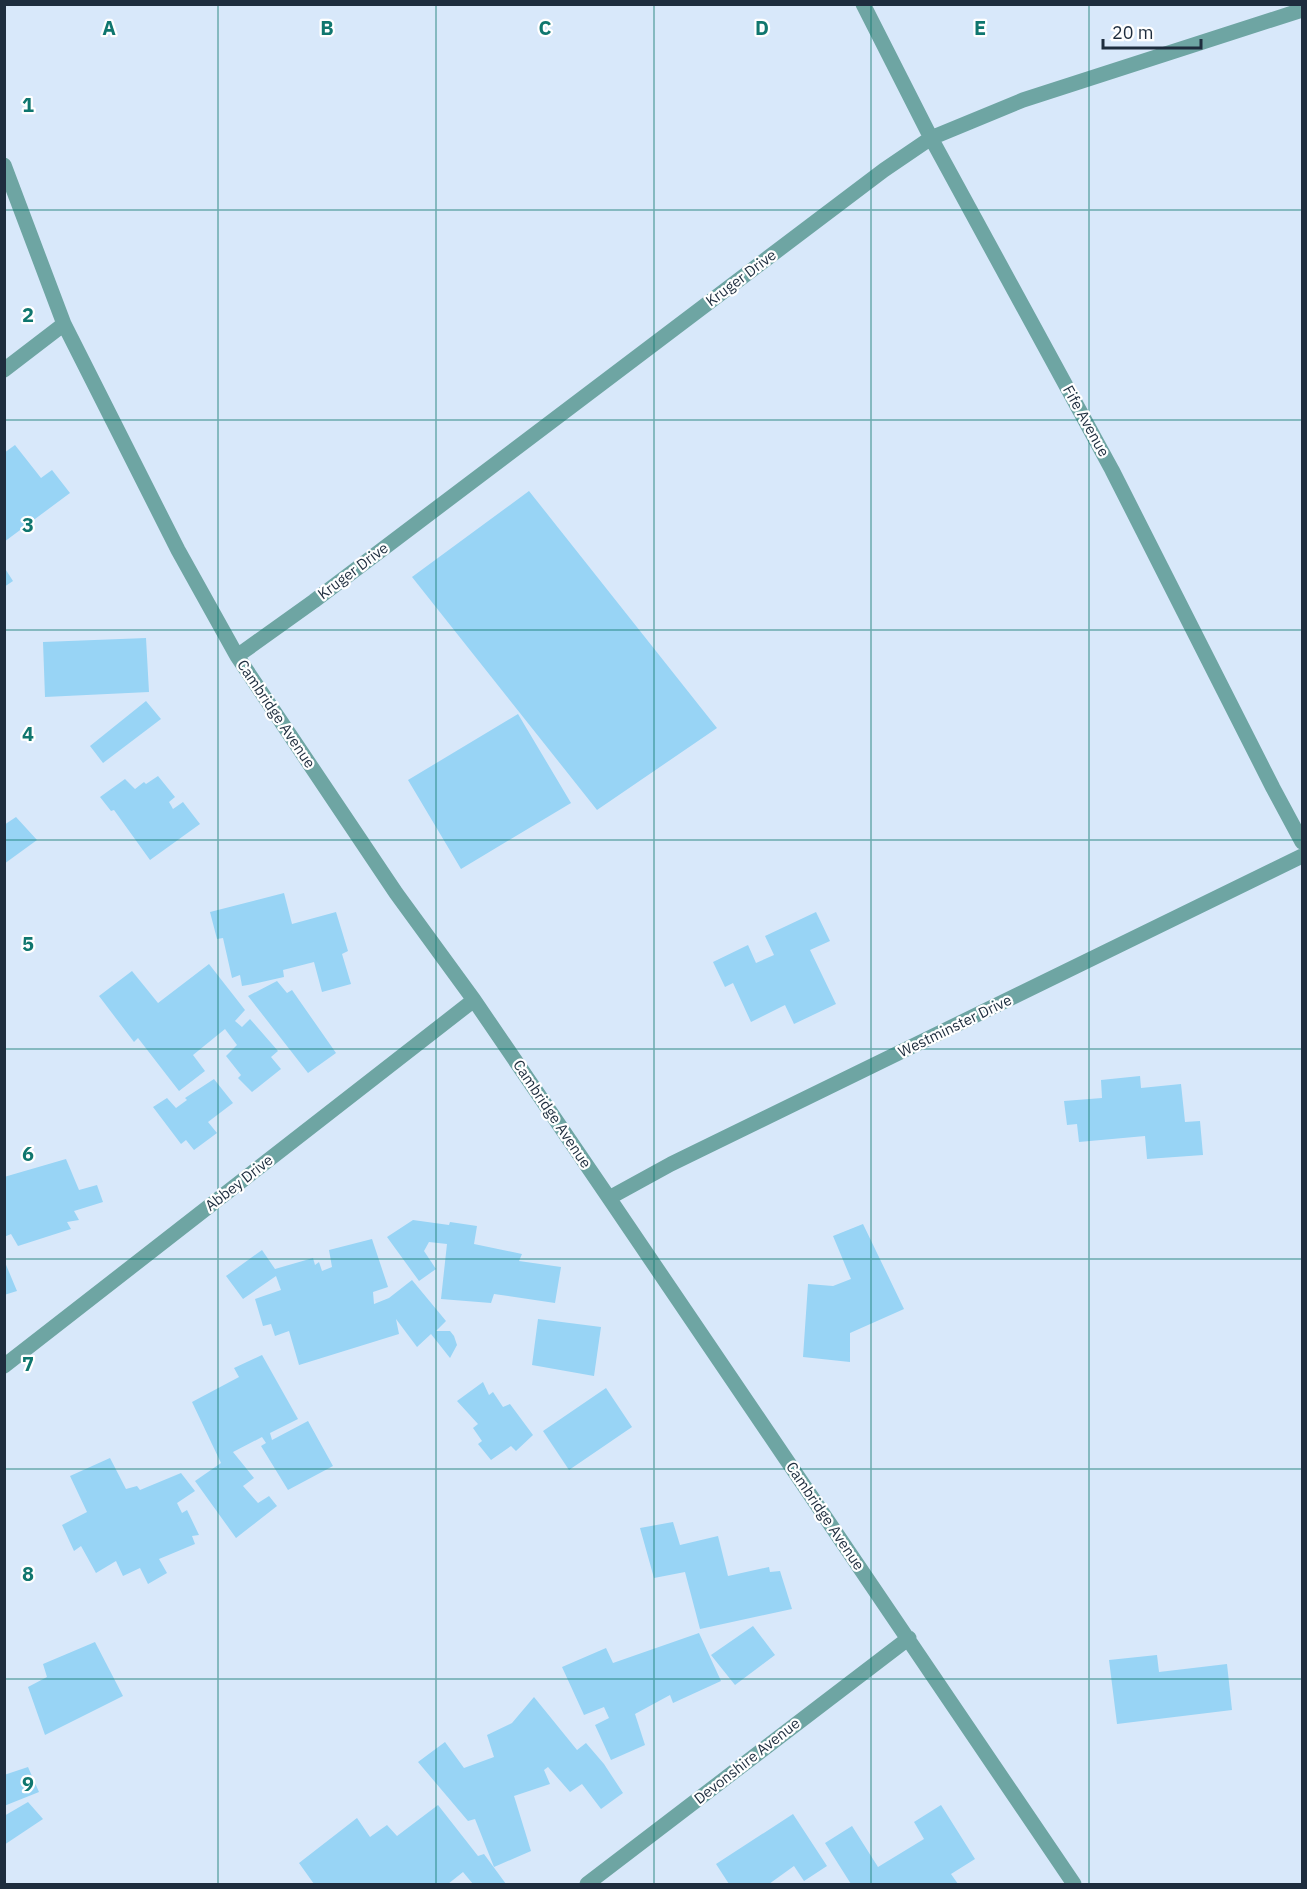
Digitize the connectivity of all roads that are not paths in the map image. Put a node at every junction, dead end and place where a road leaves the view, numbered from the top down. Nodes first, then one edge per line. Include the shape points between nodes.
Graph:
1 (863, 4) edge
2 (1302, 10) edge
3 (931, 138) junction
4 (4, 165) edge
5 (64, 324) junction
6 (4, 370) edge
7 (237, 656) junction
8 (1302, 842) edge
9 (1302, 856) edge
10 (474, 1000) junction
11 (609, 1197) junction
12 (4, 1366) edge
13 (909, 1638) junction
14 (587, 1884) edge
15 (1074, 1884) edge

1 - 3 street, Fife Avenue
2 - 3 street, Kruger Drive via 1023,99
3 - 7 street, Kruger Drive
3 - 8 street, Fife Avenue via 1112,470
4 - 5 street, Cambridge Avenue
5 - 6 street
5 - 7 street, Cambridge Avenue via 178,550
7 - 10 street, Cambridge Avenue via 396,893
9 - 11 street, Westminster Drive
10 - 11 street, Cambridge Avenue
10 - 12 street, Abbey Drive
11 - 13 street, Cambridge Avenue
13 - 14 street, Devonshire Avenue
13 - 15 street, Cambridge Avenue

